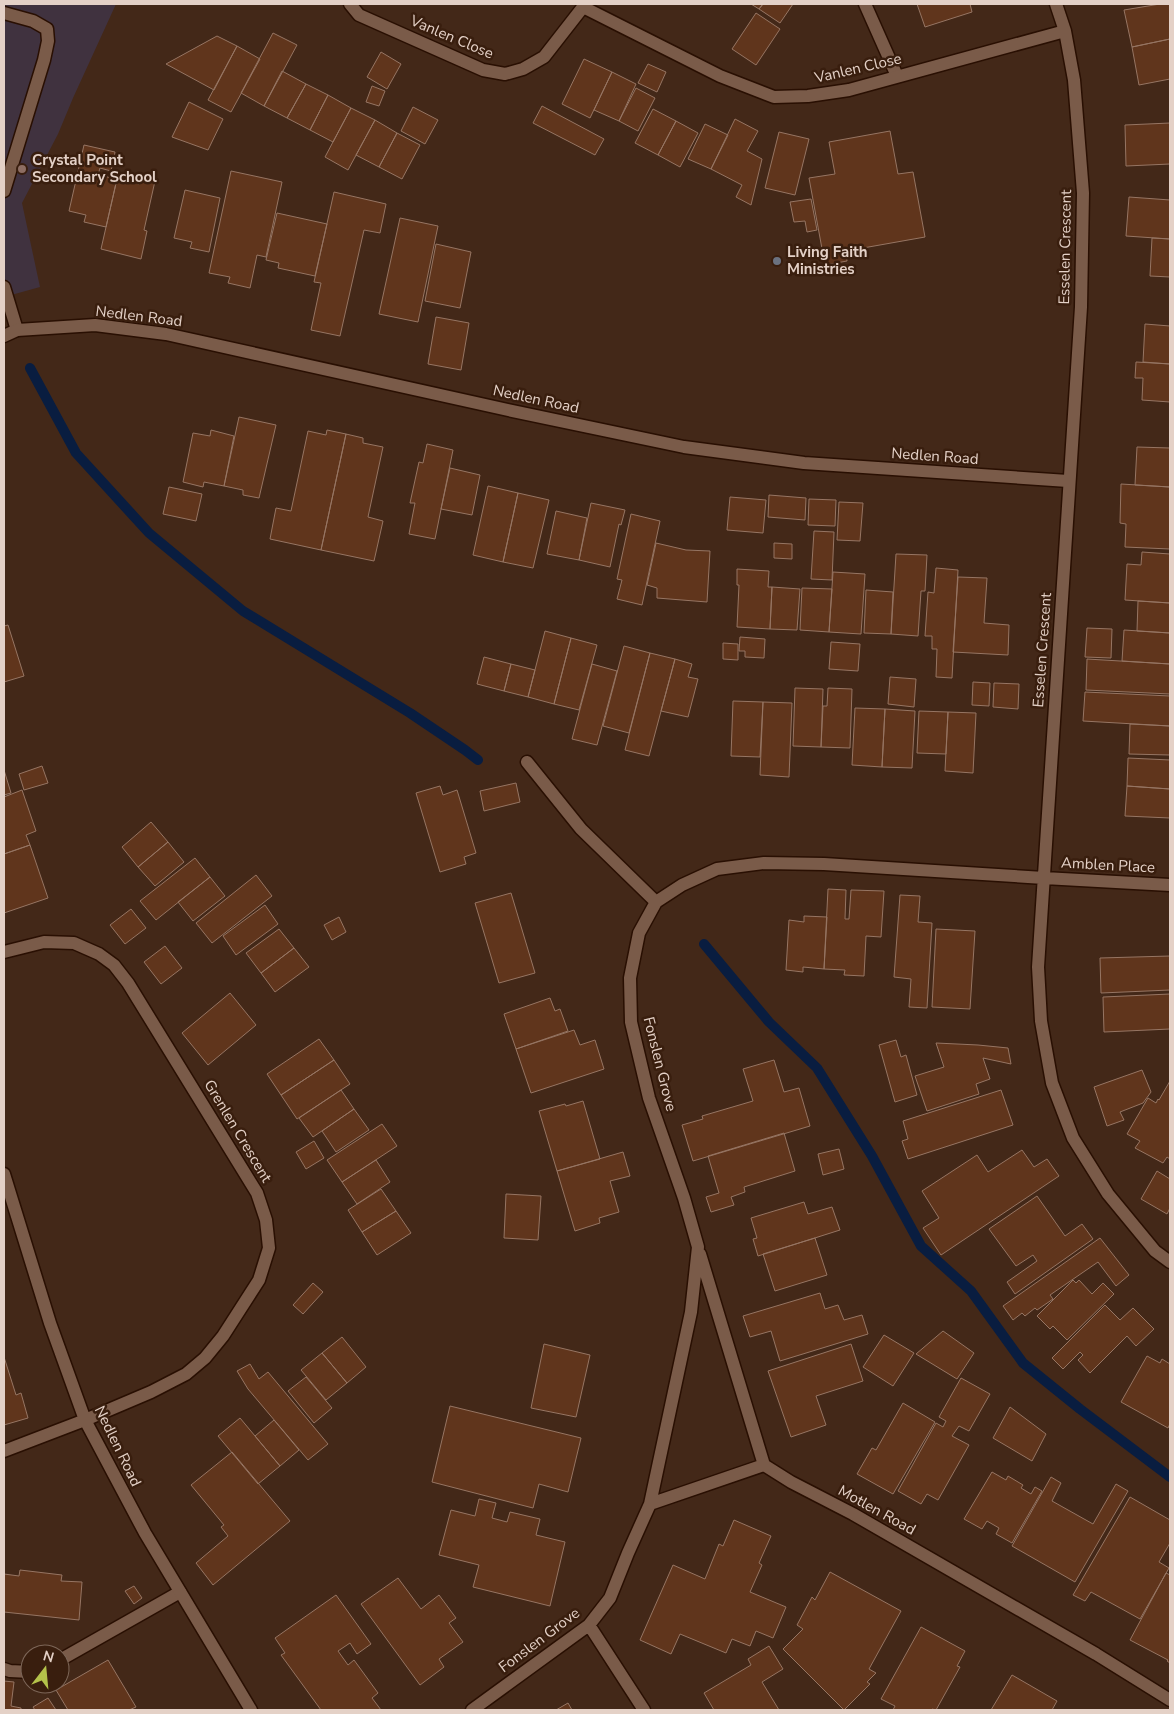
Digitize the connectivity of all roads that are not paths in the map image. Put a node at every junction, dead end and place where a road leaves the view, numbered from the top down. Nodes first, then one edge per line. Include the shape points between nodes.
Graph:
1 (350, 4) edge
2 (865, 4) edge
3 (1056, 4) edge
4 (584, 6) edge
5 (4, 13) edge
6 (1065, 31) junction
7 (897, 76) junction
8 (4, 191) edge
9 (4, 287) edge
10 (17, 330) junction
11 (4, 336) edge
12 (1068, 482) junction
13 (527, 762) dead end
14 (1044, 878) junction
15 (1170, 885) edge
16 (656, 902) junction
17 (4, 952) edge
18 (4, 1174) edge
19 (698, 1247) junction
20 (1170, 1262) edge
21 (86, 1420) junction
22 (4, 1451) edge
23 (764, 1465) junction
24 (650, 1504) junction
25 (180, 1592) junction
26 (589, 1625) junction
27 (70, 1654) edge
28 (4, 1669) edge
29 (20, 1672) edge
30 (1170, 1700) edge
31 (251, 1710) edge
32 (472, 1710) edge
33 (644, 1710) edge

1 - 4 street, Vanlen Close via 359,15 482,70 505,74 523,69 544,57
2 - 7 street
3 - 6 street, Esselen Crescent
4 - 7 street, Vanlen Close via 720,76 774,97 850,90
5 - 8 street via 33,21 46,29 48,41
6 - 7 street, Vanlen Close
6 - 12 street, Esselen Crescent via 1074,80 1083,193 1081,307
9 - 10 street
10 - 11 street, Nedlen Road
10 - 12 street, Nedlen Road via 95,325 166,334 710,451 804,463
12 - 14 street, Esselen Crescent
13 - 16 street via 581,829
14 - 15 street, Amblen Place
14 - 16 street, Fonslen Grove via 824,864 764,864 718,869 682,885
14 - 20 street, Esselen Crescent via 1038,966 1041,1021 1052,1083 1073,1138 1108,1194 1155,1251
16 - 19 street, Fonslen Grove via 639,933 630,978 631,1022 649,1098
17 - 21 street, Grenlen Crescent via 44,942 74,943 114,964 257,1193 266,1220 269,1248 259,1280 205,1358 186,1374
18 - 21 street, Nedlen Road via 50,1323
19 - 23 street
19 - 24 street, Fonslen Grove via 691,1312
21 - 22 street, Grenlen Crescent
21 - 25 street, Nedlen Road via 135,1516
23 - 24 street
23 - 30 street, Motlen Road via 1096,1654
24 - 26 street, Fonslen Grove via 610,1598
25 - 27 street
25 - 31 street, Nedlen Road
26 - 32 street, Fonslen Grove
26 - 33 street
28 - 29 street

